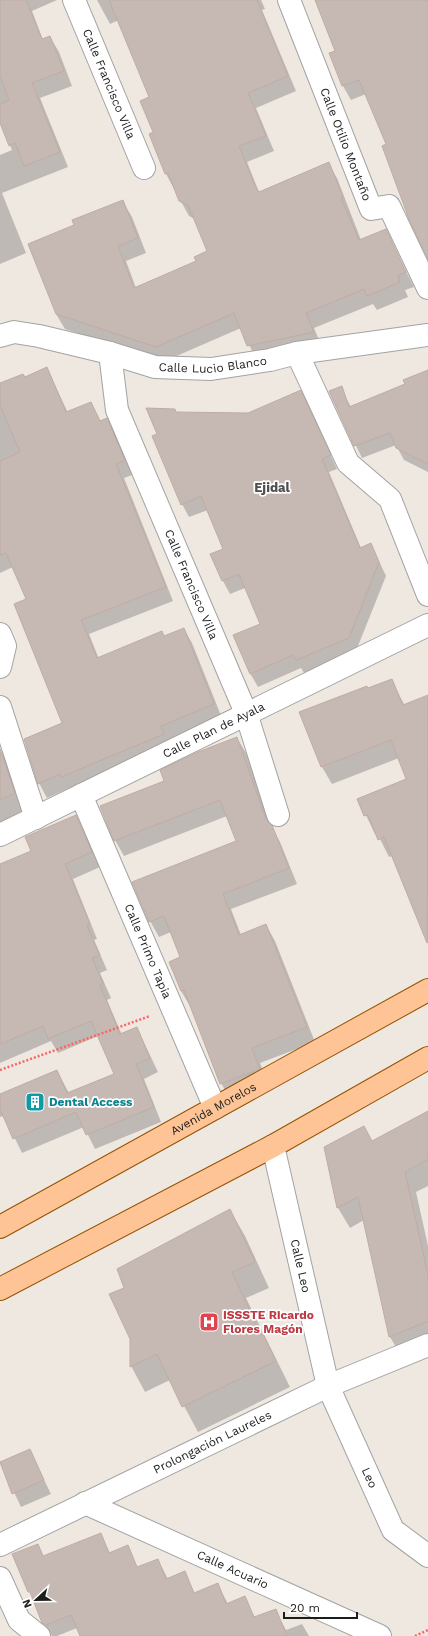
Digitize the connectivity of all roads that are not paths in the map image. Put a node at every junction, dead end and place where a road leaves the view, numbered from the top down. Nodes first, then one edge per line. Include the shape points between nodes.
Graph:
1 (74, 0) edge
2 (289, 0) edge
3 (144, 168) dead end
4 (428, 288) edge
5 (428, 335) edge
6 (0, 336) edge
7 (110, 353) junction
8 (297, 353) junction
9 (428, 595) edge
10 (428, 625) edge
11 (0, 634) edge
12 (0, 667) edge
13 (0, 707) edge
14 (246, 713) junction
15 (81, 795) junction
16 (278, 815) dead end
17 (36, 818) junction
18 (0, 835) edge
19 (428, 990) edge
20 (428, 1058) edge
21 (215, 1108) junction
22 (273, 1146) junction
23 (0, 1227) edge
24 (0, 1289) edge
25 (428, 1345) edge
26 (328, 1386) junction
27 (85, 1503) junction
28 (0, 1545) edge
29 (428, 1556) edge
30 (0, 1578) edge
31 (39, 1636) edge
32 (380, 1636) edge

1 - 3 street, Calle Francisco Villa
2 - 4 street, Calle Otilio Montaño via 371,209 389,206
5 - 8 street, Calle Lucio Blanco
6 - 7 street, Calle Lucio Blanco via 14,332 40,336
7 - 8 street, Calle Lucio Blanco via 155,367 211,370
7 - 14 street, Calle Francisco Villa via 117,410
8 - 9 street via 348,463 390,499
10 - 14 street, Calle Plan de Ayala
11 - 12 street via 5,646
13 - 17 street
14 - 15 street, Calle Plan de Ayala
14 - 16 street, Calle Francisco Villa
15 - 17 street, Calle Plan de Ayala
15 - 21 street, Calle Primo Tapia
17 - 18 street, Calle Plan de Ayala
19 - 21 main road, Avenida Morelos
20 - 22 main road
21 - 23 main road, Avenida Morelos
22 - 24 main road
22 - 26 street, Calle Leo
25 - 26 street, Prolongación Laureles
26 - 27 street, Prolongación Laureles
26 - 29 street, Leo via 393,1530
27 - 28 street, Prolongación Laureles
27 - 32 street, Calle Acuario
30 - 31 street via 19,1620

